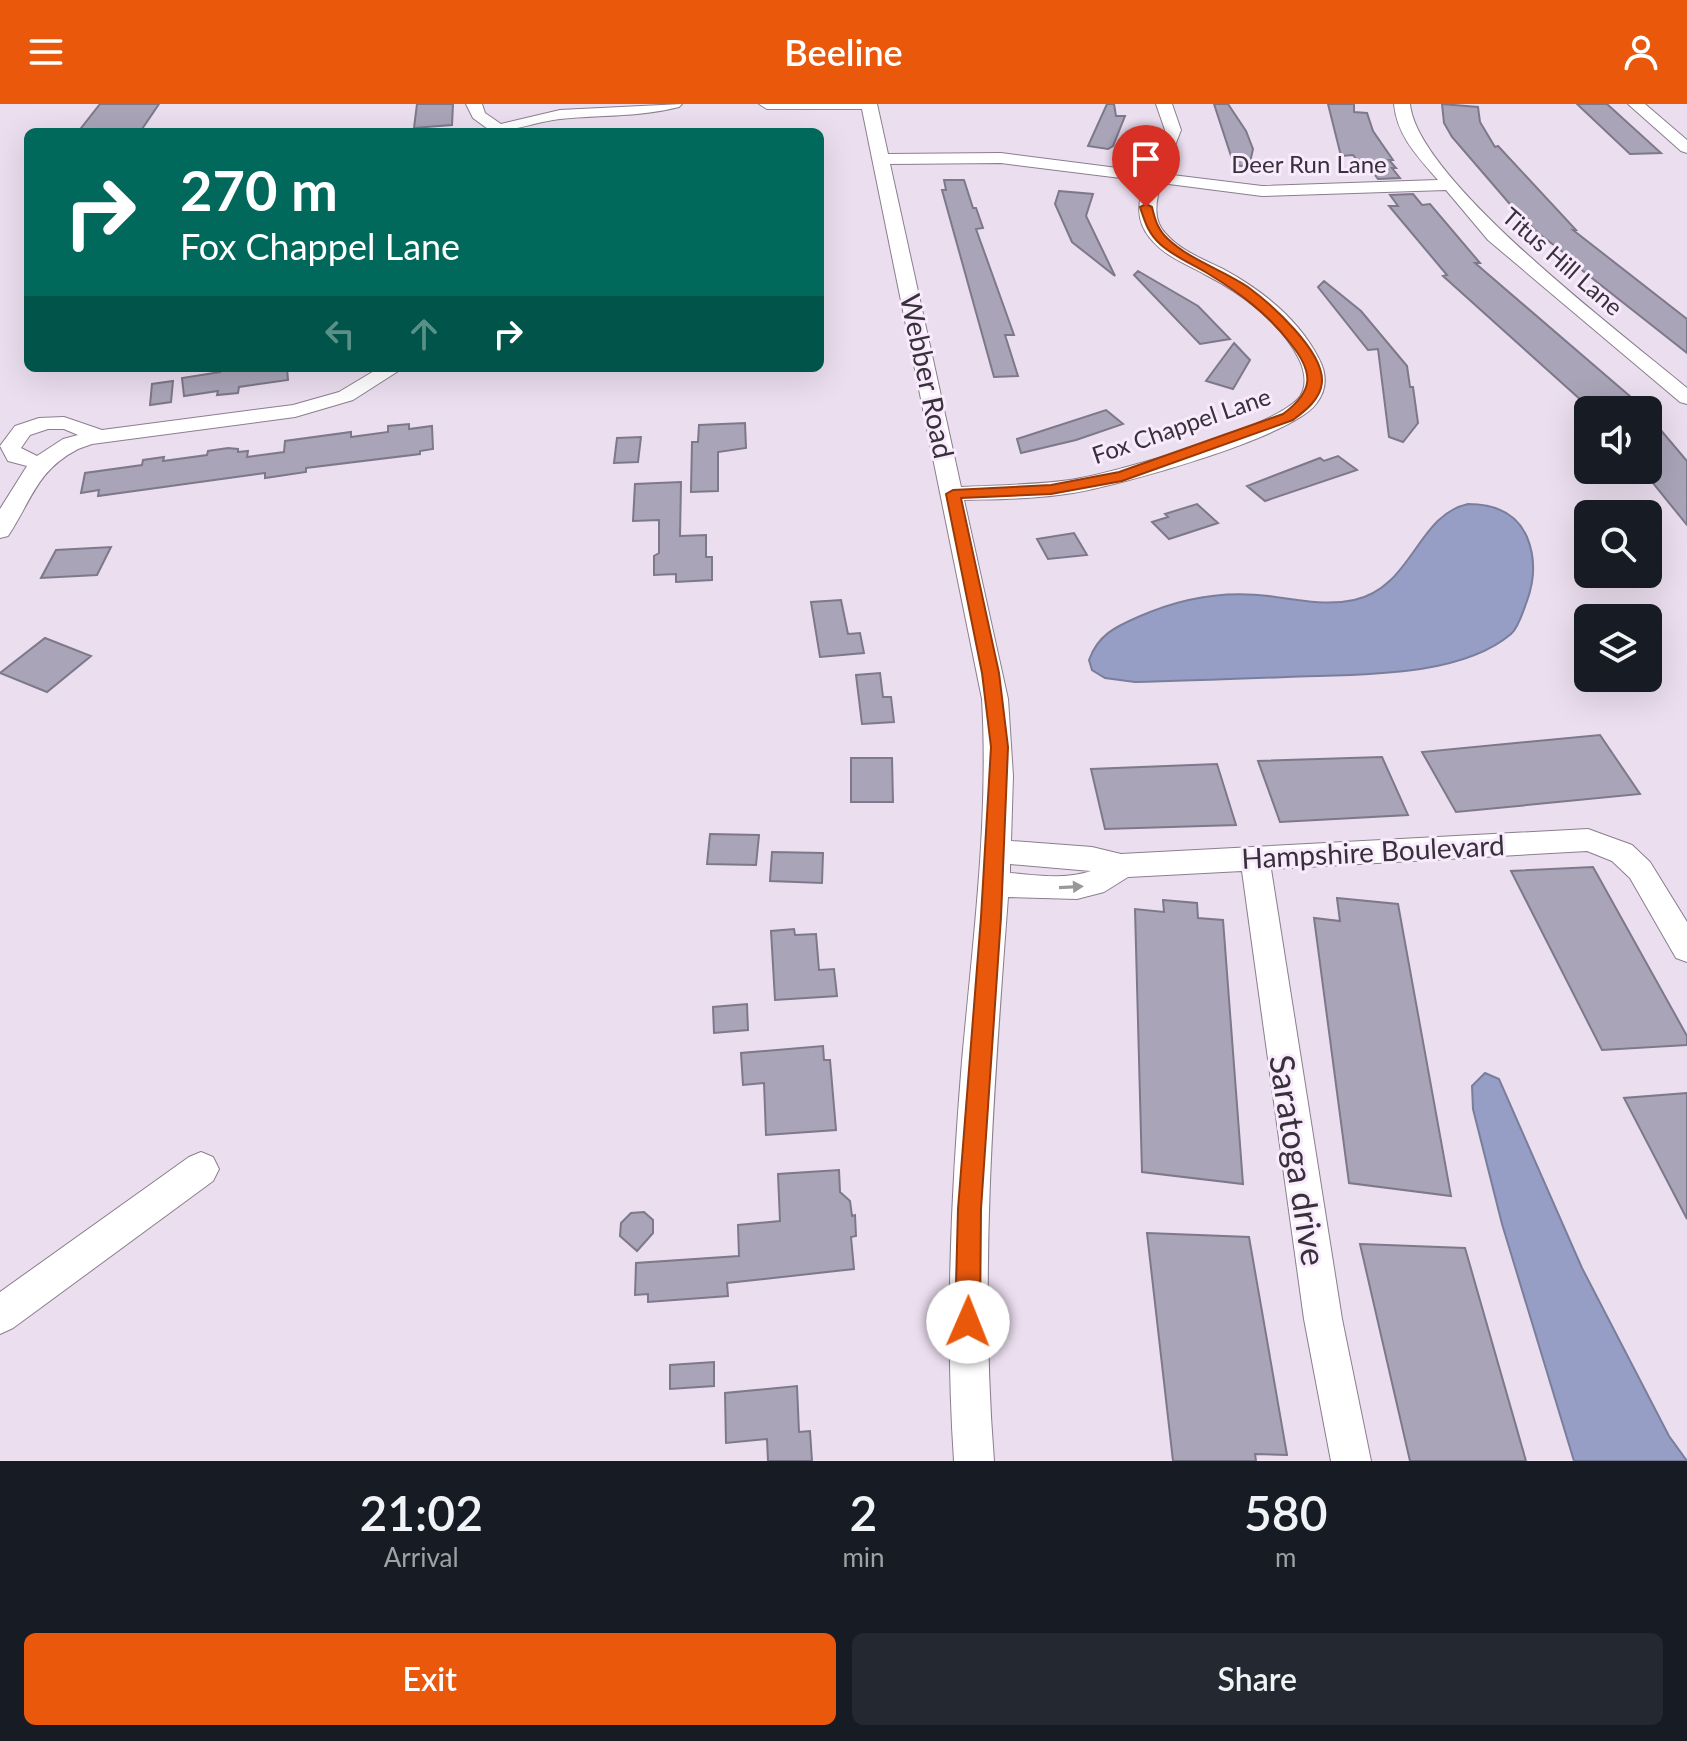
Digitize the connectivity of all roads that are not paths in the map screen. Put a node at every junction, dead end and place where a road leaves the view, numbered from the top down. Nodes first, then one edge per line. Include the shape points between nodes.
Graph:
1 (474, 104) edge
2 (674, 104) edge
3 (767, 104) edge
4 (869, 104) edge
5 (1164, 104) edge
6 (1402, 104) edge
7 (1636, 104) edge
8 (493, 128) edge
9 (506, 128) edge
10 (1687, 148) edge
11 (882, 159) junction
12 (1156, 179) junction
13 (1451, 185) junction
14 (386, 372) edge
15 (1682, 388) edge
16 (101, 437) junction
17 (38, 463) junction
18 (953, 494) junction
19 (0, 531) edge
20 (995, 851) junction
21 (1255, 859) junction
22 (1121, 866) junction
23 (993, 884) junction
24 (1687, 949) edge
25 (201, 1169) dead end
26 (0, 1315) edge
27 (974, 1461) edge
28 (1351, 1461) edge

1 - 8 street
2 - 9 street via 556,113
3 - 4 street
4 - 11 street, Webber Road
5 - 12 street, Fox Chappel Lane via 1173,130
6 - 13 street, Titus Hill Lane via 1412,139
7 - 10 street
11 - 12 street, Deer Run Lane via 1001,158
11 - 18 street, Webber Road
12 - 13 street, Deer Run Lane via 1262,191
12 - 18 street, Fox Chappel Lane via 1146,207 1152,229 1180,254 1251,295 1289,330 1315,371 1306,404 1272,424 1122,476 1051,489
13 - 15 street, Titus Hill Lane via 1511,253
14 - 16 street via 346,396 304,409
16 - 17 street via 69,444
16 - 17 street via 60,422 30,428 15,437 10,449
17 - 19 street
18 - 20 street, Webber Road via 995,699 1000,747
20 - 22 street, Hampshire Boulevard
20 - 23 street, Webber Road
21 - 22 street, Hampshire Boulevard
21 - 24 street, Hampshire Boulevard via 1588,840 1622,853 1640,870
21 - 28 street, Saratoga drive via 1323,1319
23 -> 22 street, Hampshire Boulevard via 1081,887 1110,877
23 - 27 street, Webber Road via 969,1209
25 - 26 street

